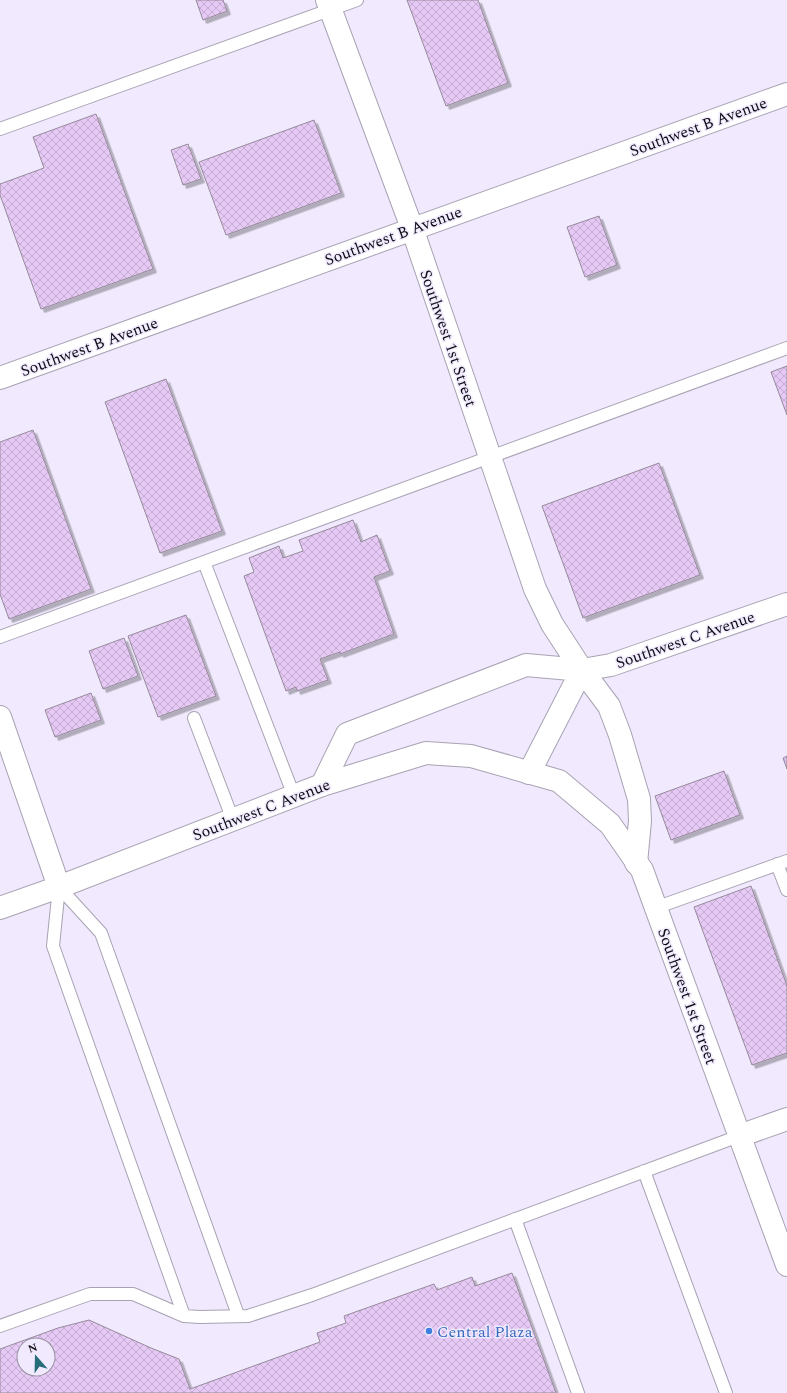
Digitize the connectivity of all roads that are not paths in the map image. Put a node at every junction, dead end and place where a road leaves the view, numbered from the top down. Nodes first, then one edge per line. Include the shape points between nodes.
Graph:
1 (357, 0) edge
2 (329, 5) edge
3 (787, 94) edge
4 (0, 129) edge
5 (412, 228) junction
6 (787, 348) edge
7 (0, 378) edge
8 (490, 457) junction
9 (204, 562) junction
10 (787, 604) edge
11 (0, 637) edge
12 (582, 670) junction
13 (0, 717) edge
14 (194, 718) dead end
15 (529, 773) junction
16 (322, 785) junction
17 (294, 796) junction
18 (233, 820) junction
19 (636, 862) junction
20 (782, 862) edge
21 (59, 887) junction
22 (787, 890) edge
23 (0, 908) edge
24 (655, 908) junction
25 (787, 1119) edge
26 (739, 1136) junction
27 (644, 1171) junction
28 (515, 1219) junction
29 (787, 1265) edge
30 (238, 1315) junction
31 (184, 1316) junction
32 (0, 1326) edge
33 (578, 1393) edge
34 (726, 1393) edge

1 - 2 lane
2 - 4 lane
2 - 5 street, Southwest 1st Street
3 - 5 street, Southwest B Avenue
5 - 7 street, Southwest B Avenue
5 - 8 street, Southwest 1st Street
6 - 8 lane
8 - 9 lane
8 - 12 street, Southwest 1st Street via 535,589 552,624
9 - 11 lane
9 - 17 lane
10 - 12 street, Southwest C Avenue via 611,664
12 - 15 street
12 - 16 street, Southwest C Avenue via 526,665 347,734
12 - 19 street, Southwest 1st Street via 609,706 639,799 640,821
13 - 21 street
14 - 18 lane
15 - 16 street, Southwest C Avenue via 471,756 426,753
15 - 19 street, Southwest 1st Street via 559,781 610,824
16 - 17 street, Southwest C Avenue
17 - 18 street, Southwest C Avenue
18 - 21 street, Southwest C Avenue
19 - 24 street, Southwest 1st Street via 642,870
20 - 22 lane
20 - 24 lane
21 - 23 street, Southwest C Avenue
21 - 30 lane via 101,933
21 - 31 lane via 53,946
24 - 26 street, Southwest 1st Street
25 - 26 street
26 - 27 lane
26 - 29 street, Southwest 1st Street
27 - 28 lane
27 - 34 lane
28 - 30 lane via 312,1295 248,1316
28 - 33 lane
30 - 31 lane
31 - 32 lane via 132,1294 90,1294

